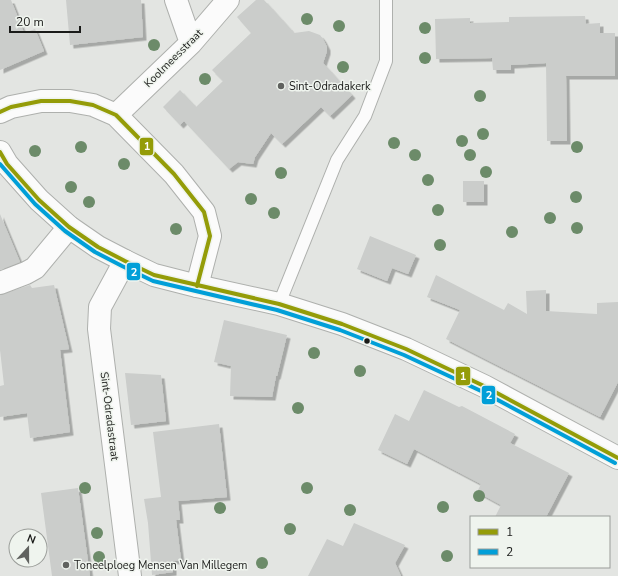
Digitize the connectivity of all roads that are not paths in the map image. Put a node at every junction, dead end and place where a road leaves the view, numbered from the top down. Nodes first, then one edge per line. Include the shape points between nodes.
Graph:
1 (176, 0) edge
2 (228, 0) edge
3 (386, 0) edge
4 (191, 43) junction
5 (0, 112) edge
6 (116, 115) junction
7 (0, 152) edge
8 (69, 227) junction
9 (125, 261) junction
10 (0, 282) edge
11 (197, 286) junction
12 (279, 304) junction
13 (618, 458) edge
14 (130, 576) edge

1 - 4 street
2 - 4 street, Koolmeesstraat
3 - 12 lane via 386,61 364,116 337,160
4 - 6 street, Koolmeesstraat
5 - 6 street via 41,101 70,101 93,105
6 - 11 street via 174,174 204,212 210,236
7 - 8 street via 7,164 39,200
8 - 9 street via 98,247
8 - 10 street via 35,268
9 - 11 street via 154,275
9 - 14 street, Sint-Odradastraat via 100,306 99,329
11 - 12 street
12 - 13 street via 342,324 406,349 484,386

